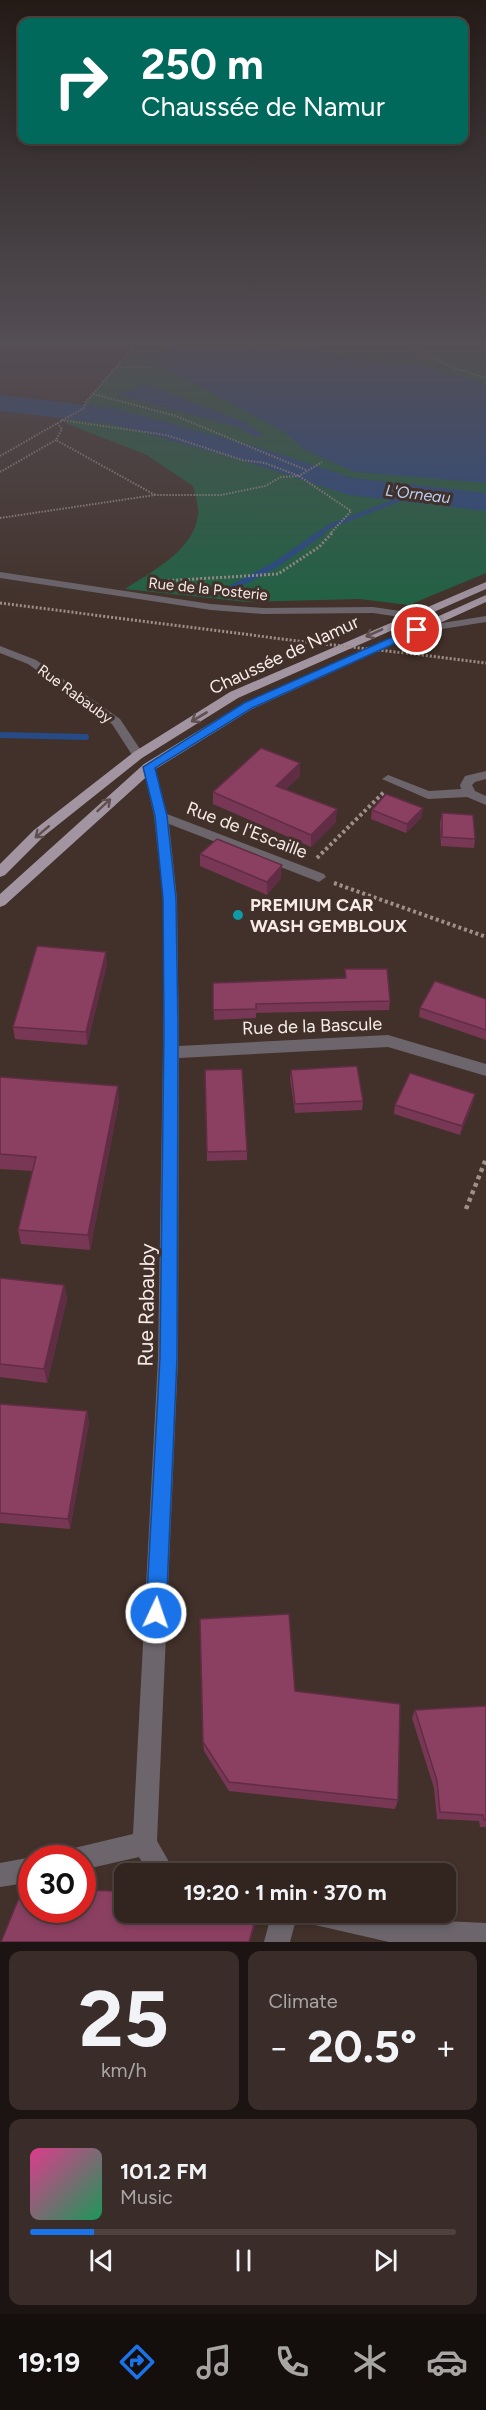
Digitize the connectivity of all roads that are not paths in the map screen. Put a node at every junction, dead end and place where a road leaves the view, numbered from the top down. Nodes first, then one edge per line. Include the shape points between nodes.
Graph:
1 (0, 575) edge
2 (486, 585) edge
3 (486, 598) edge
4 (414, 616) junction
5 (486, 619) edge
6 (417, 630) junction
7 (3, 652) edge
8 (143, 761) junction
9 (478, 771) edge
10 (391, 780) road end
11 (469, 793) junction
12 (486, 801) edge
13 (161, 816) junction
14 (0, 872) edge
15 (319, 877) road end
16 (0, 902) edge
17 (171, 1052) junction
18 (486, 1070) edge
19 (145, 1844) junction
20 (96, 1854) edge
21 (157, 1863) edge
22 (18, 1872) edge
23 (0, 1875) edge
24 (282, 1923) edge
25 (362, 1923) edge
26 (486, 1936) edge
27 (277, 1942) edge

1 - 4 street, Rue de la Posterie via 211,607 263,611 373,610
2 - 4 main road, Chaussée de Namur
3 - 6 main road, Chaussée de Namur
4 -> 8 main road, Chaussée de Namur via 234,695
5 - 6 street
6 - 8 main road, Chaussée de Namur via 248,706
7 - 8 street, Rue Rabauby via 32,662 116,722
8 - 13 street, Rue Rabauby
8 -> 14 main road, Chaussée de Namur via 39,833
16 -> 8 main road, Chaussée de Namur
9 - 11 street via 466,785
10 - 11 street via 428,795
11 - 12 street
13 - 15 street, Rue de l'Escaille
13 - 17 street, Rue Rabauby via 170,899
17 - 18 street, Rue de la Bascule via 388,1041
17 - 19 street, Rue Rabauby via 168,1358
19 - 20 street
19 - 21 street
22 - 23 street
24 - 27 street
25 - 26 street via 401,1932

